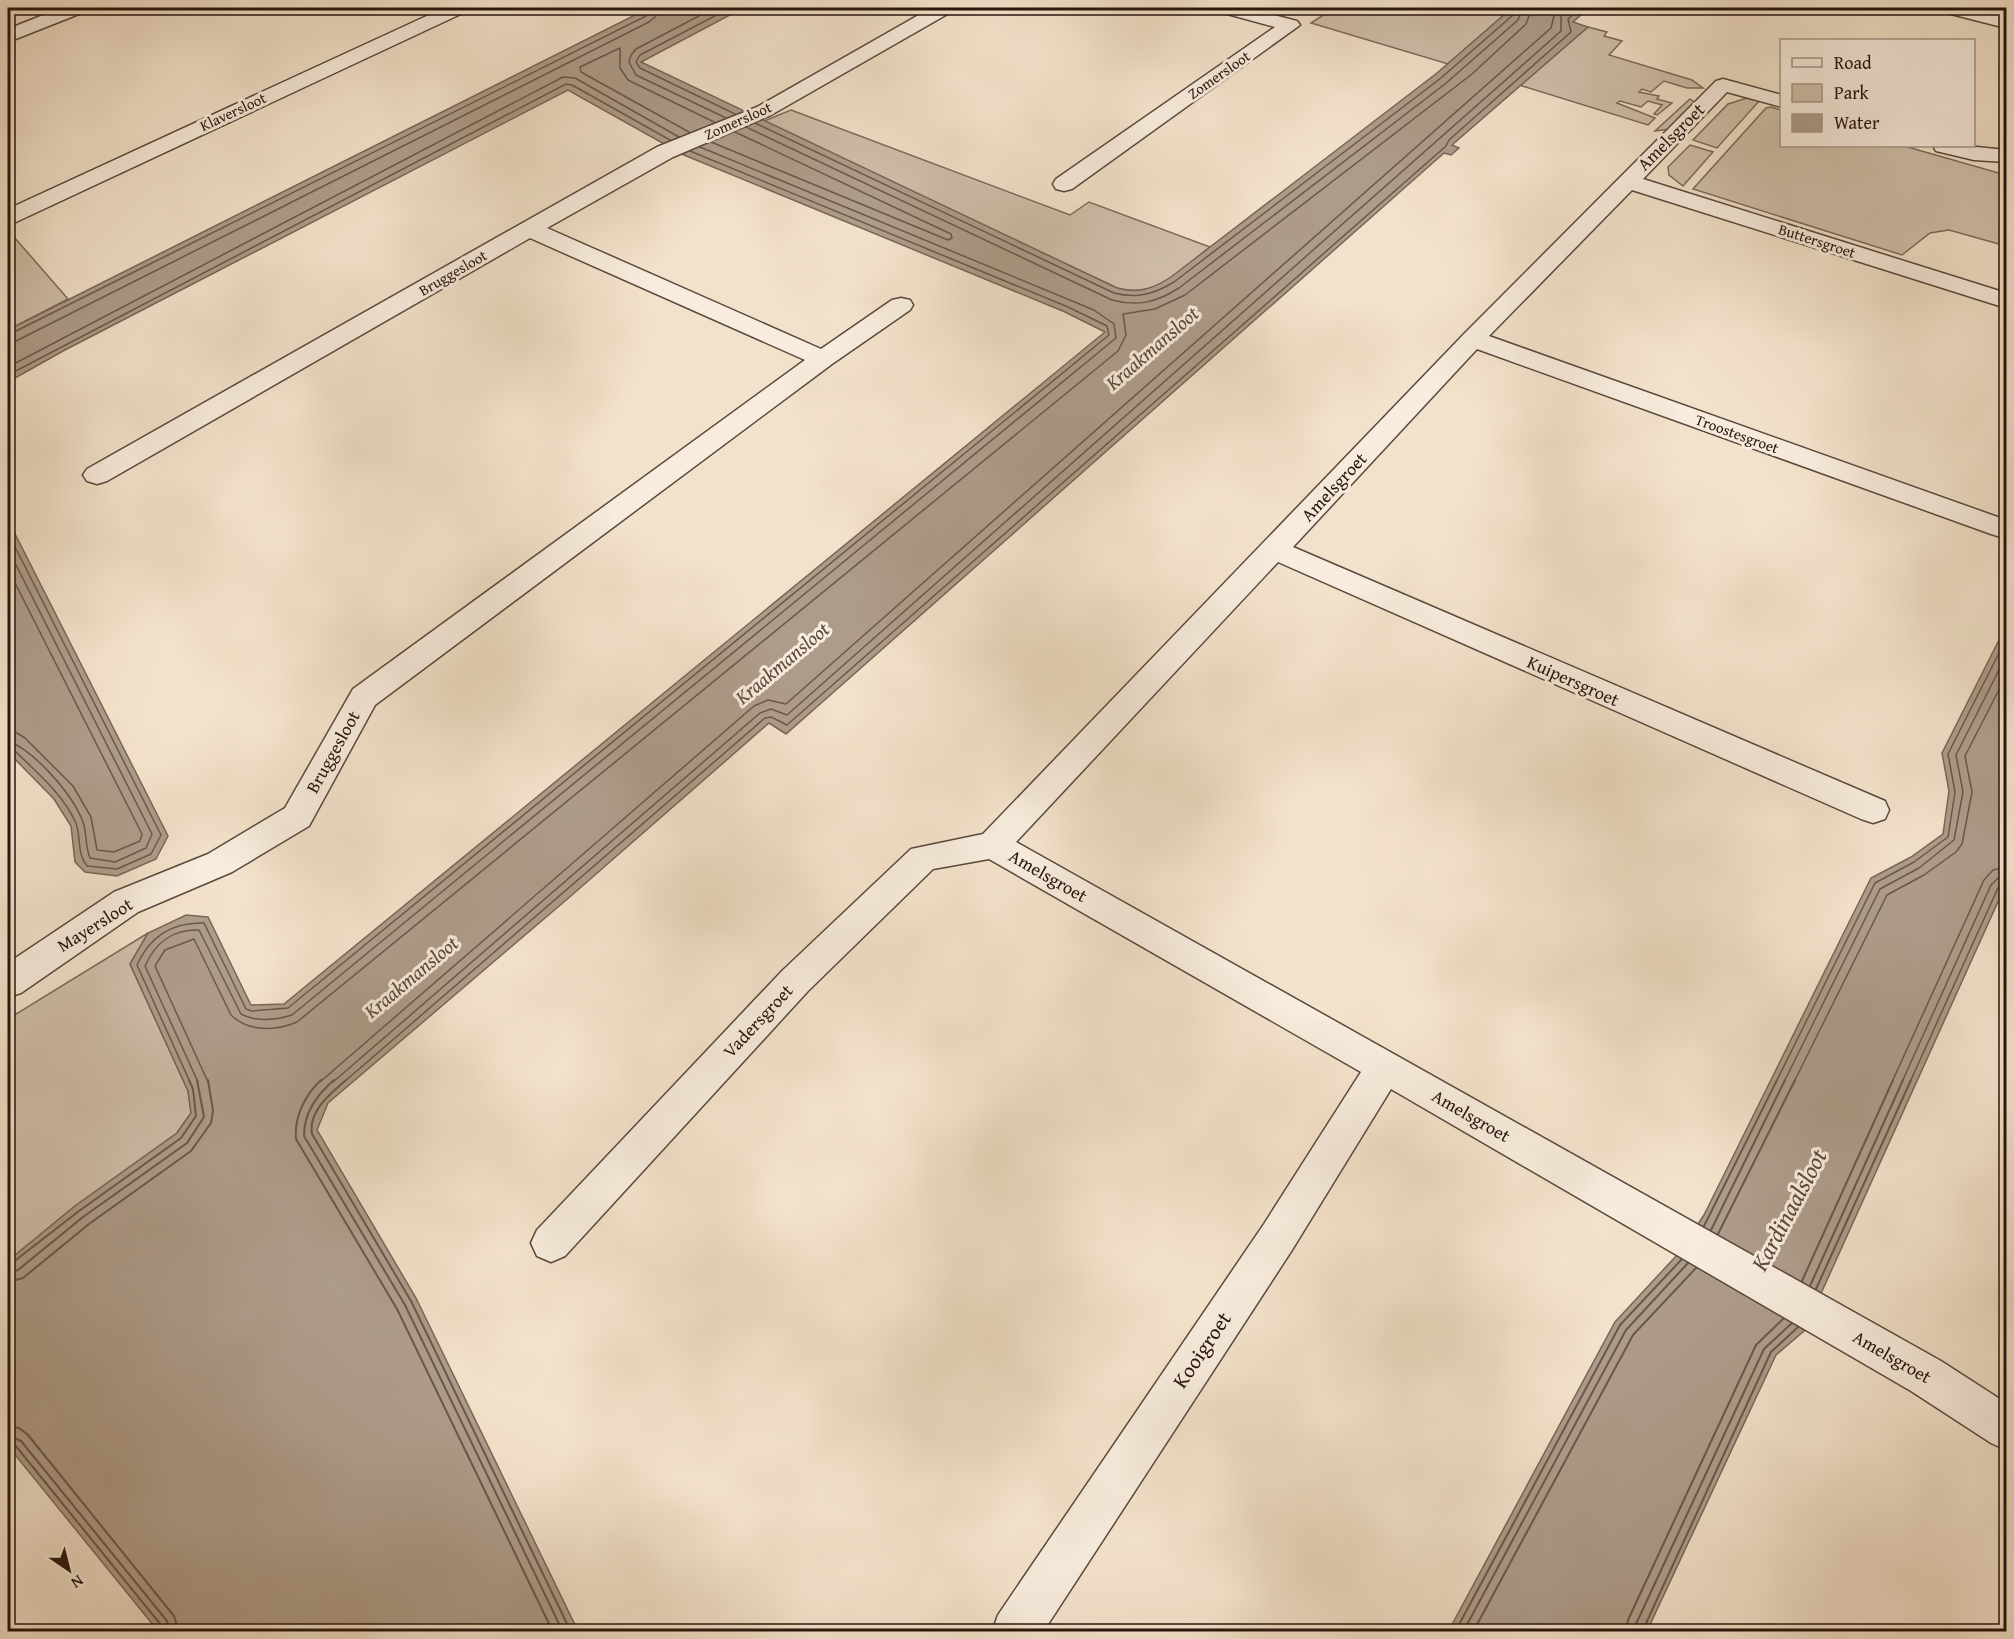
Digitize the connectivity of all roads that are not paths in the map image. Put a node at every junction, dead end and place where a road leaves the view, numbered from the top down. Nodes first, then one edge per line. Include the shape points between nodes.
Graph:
1 (77, 8) edge
2 (458, 8) edge
3 (944, 8) edge
4 (1227, 8) edge
5 (1950, 8) edge
6 (2007, 22) edge
7 (8, 36) edge
8 (1780, 100) edge
9 (1948, 147) edge
10 (2007, 156) edge
11 (1628, 181) junction
12 (1064, 184) dead end
13 (8, 216) edge
14 (530, 229) junction
15 (2007, 301) edge
16 (901, 305) dead end
17 (1473, 339) junction
18 (823, 359) junction
19 (97, 475) dead end
20 (2001, 528) dead end
21 (1275, 550) junction
22 (1873, 810) dead end
23 (993, 845) junction
24 (220, 863) joint
25 (8, 982) edge
26 (1385, 1066) junction
27 (551, 1243) dead end
28 (2007, 1428) edge
29 (1015, 1632) edge

1 - 7 street
2 - 13 street, Klaversloot
3 - 14 street, Zomersloot via 764,111 665,152
4 - 12 street, Zomersloot via 1290,25
5 - 6 street
8 - 11 street, Amelsgroet via 1723,85
9 - 10 street
11 - 15 street, Buttersgroet
11 - 17 street, Amelsgroet
14 - 18 street
14 - 19 street, Bruggesloot
16 - 18 street, Bruggesloot
17 - 20 street, Troostesgroet
17 - 21 street, Amelsgroet
18 - 24 street, Bruggesloot via 364,698 297,817
21 - 22 street, Kuipersgroet
21 - 23 street, Amelsgroet
23 - 26 street, Amelsgroet
23 - 27 street, Vadersgroet via 923,858 795,981
24 - 25 street, Mayersloot via 126,902
26 - 28 street, Amelsgroet via 1926,1376
26 - 29 street, Kooigroet via 1271,1247

